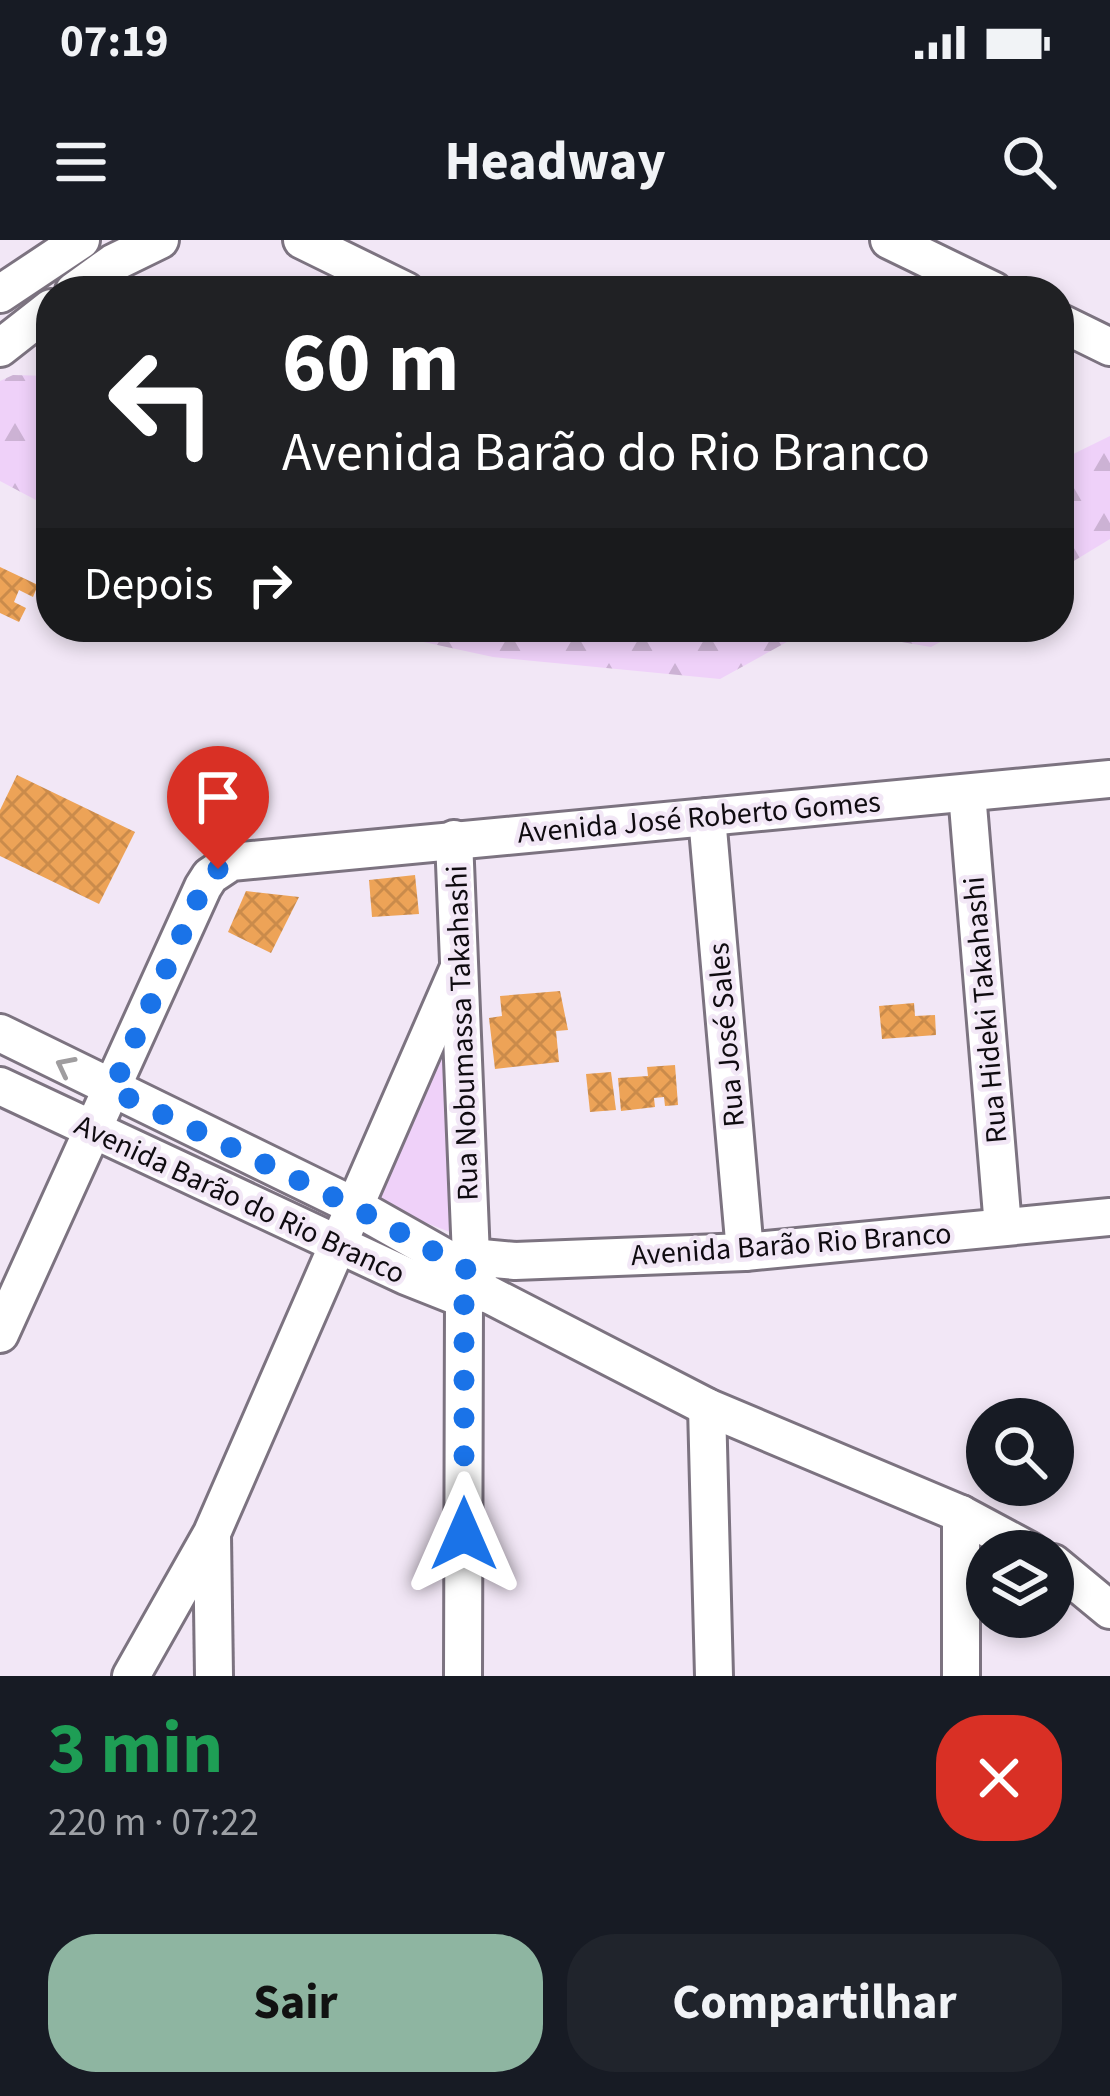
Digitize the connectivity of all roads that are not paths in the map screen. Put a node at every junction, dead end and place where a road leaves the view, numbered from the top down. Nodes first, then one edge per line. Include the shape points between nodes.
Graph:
1 (81, 240) edge
2 (160, 240) edge
3 (302, 240) edge
4 (889, 240) edge
5 (95, 276) edge
6 (375, 276) edge
7 (963, 276) edge
8 (0, 294) edge
9 (36, 320) edge
10 (1074, 329) edge
11 (1110, 347) edge
12 (0, 348) edge
13 (1110, 779) edge
14 (967, 793) junction
15 (707, 817) junction
16 (454, 839) junction
17 (462, 963) junction
18 (0, 1033) edge
19 (0, 1086) edge
20 (112, 1090) junction
21 (93, 1131) junction
22 (354, 1207) junction
23 (1110, 1217) edge
24 (1003, 1226) junction
25 (337, 1245) junction
26 (746, 1252) junction
27 (472, 1279) junction
28 (0, 1334) edge
29 (707, 1407) junction
30 (961, 1514) junction
31 (991, 1530) edge
32 (212, 1533) junction
33 (1074, 1581) edge
34 (1110, 1610) edge
35 (131, 1676) edge
36 (214, 1676) edge
37 (463, 1676) edge
38 (714, 1676) edge
39 (961, 1676) edge

1 - 8 street
2 - 5 street
3 - 6 street
4 - 7 street
9 - 12 street
10 - 11 street
13 - 14 street, Avenida José Roberto Gomes
14 - 15 street, Avenida José Roberto Gomes
14 - 24 street, Rua Hideki Takahashi
15 - 16 street, Avenida José Roberto Gomes
15 - 26 street, Rua José Sales
16 - 17 street, Rua Nobumassa Takahashi
16 - 20 street, Avenida José Roberto Gomes via 218,869
17 - 22 street
17 - 27 street, Rua Nobumassa Takahashi
20 -> 18 street, Avenida Barão do Rio Branco
19 - 21 street, Avenida Barão do Rio Branco
20 - 21 street
20 - 22 street, Avenida Barão do Rio Branco
21 - 25 street, Avenida Barão do Rio Branco
21 - 28 street
22 - 25 street
22 - 27 street, Avenida Barão do Rio Branco
23 - 24 street, Avenida Barão Rio Branco
24 - 26 street, Avenida Barão Rio Branco
25 - 27 street, Avenida Barão do Rio Branco
25 - 32 street
26 - 27 street, Avenida Barão Rio Branco via 514,1261
27 - 29 street, Avenida Barão do Rio Branco
27 - 37 street, Rua Nobumassa Takahashi
29 - 30 street, Avenida Barão do Rio Branco
29 - 38 street
30 - 31 street, Avenida Barão do Rio Branco
30 - 39 street
32 - 35 street
32 - 36 street
33 - 34 street

